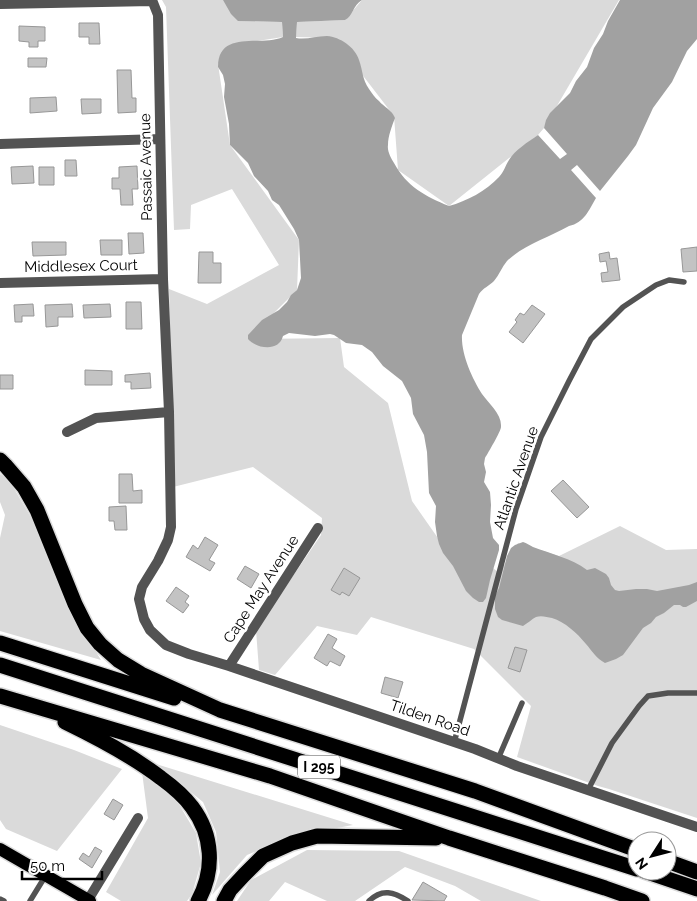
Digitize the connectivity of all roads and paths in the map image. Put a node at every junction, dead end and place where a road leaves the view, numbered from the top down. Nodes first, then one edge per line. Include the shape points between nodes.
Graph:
1 (152, 0) edge
2 (0, 4) edge
3 (160, 139) junction
4 (0, 144) edge
5 (162, 279) junction
6 (684, 282) dead end
7 (0, 283) edge
8 (169, 412) junction
9 (67, 432) dead end
10 (0, 460) edge
11 (318, 528) dead end
12 (155, 636) joint
13 (0, 643) edge
14 (0, 665) edge
15 (229, 666) junction
16 (697, 693) edge
17 (0, 696) edge
18 (28, 703) junction
19 (522, 703) dead end
20 (210, 706) junction
21 (454, 742) junction
22 (498, 759) junction
23 (588, 790) junction
24 (138, 818) dead end
25 (697, 828) edge
26 (450, 838) junction
27 (627, 846) edge
28 (0, 849) edge
29 (677, 865) edge
30 (627, 866) edge
31 (697, 872) edge
32 (46, 875) junction
33 (673, 881) edge
34 (697, 889) edge
35 (0, 899) edge
36 (89, 900) edge
37 (4, 901) edge
38 (30, 901) edge
39 (198, 901) edge
40 (224, 901) edge
41 (369, 901) edge
42 (408, 901) edge
43 (642, 901) edge

1 - 2 street, Passaic Avenue
1 - 3 street, Passaic Avenue via 158,15
3 - 4 street
3 - 5 street, Passaic Avenue
5 - 7 street, Middlesex Court
5 - 8 street, Passaic Avenue
6 - 21 lane, Atlantic Avenue via 669,280 656,285 623,307 591,339 569,381 541,438 516,509
8 - 9 street via 96,418
8 - 12 street, Passaic Avenue via 171,527 139,600 144,619
10 - 20 highway via 24,487 75,604 100,644 118,660 142,674
11 - 15 street, Cape May Avenue
12 - 15 street, Tilden Road via 166,645
13 - 20 highway via 164,695
14 - 30 highway, I 295
15 - 21 street, Tilden Road
16 - 23 lane via 648,696 612,743
17 - 18 highway, I 295
18 - 26 highway, I 295 via 270,776
18 - 39 highway via 145,766 175,788 192,807 208,842 210,862 207,882
19 - 22 lane
20 - 27 highway via 475,791
21 - 22 street, Tilden Road
22 - 23 street, Tilden Road
23 - 25 street, Tilden Road
24 - 36 street
26 - 40 highway via 317,836 263,856 230,890
26 - 43 highway, I 295
28 - 32 main road
29 - 31 highway
32 - 36 main road
32 - 38 lane
33 - 34 highway
35 - 37 lane
41 - 42 lane via 378,893 389,893

